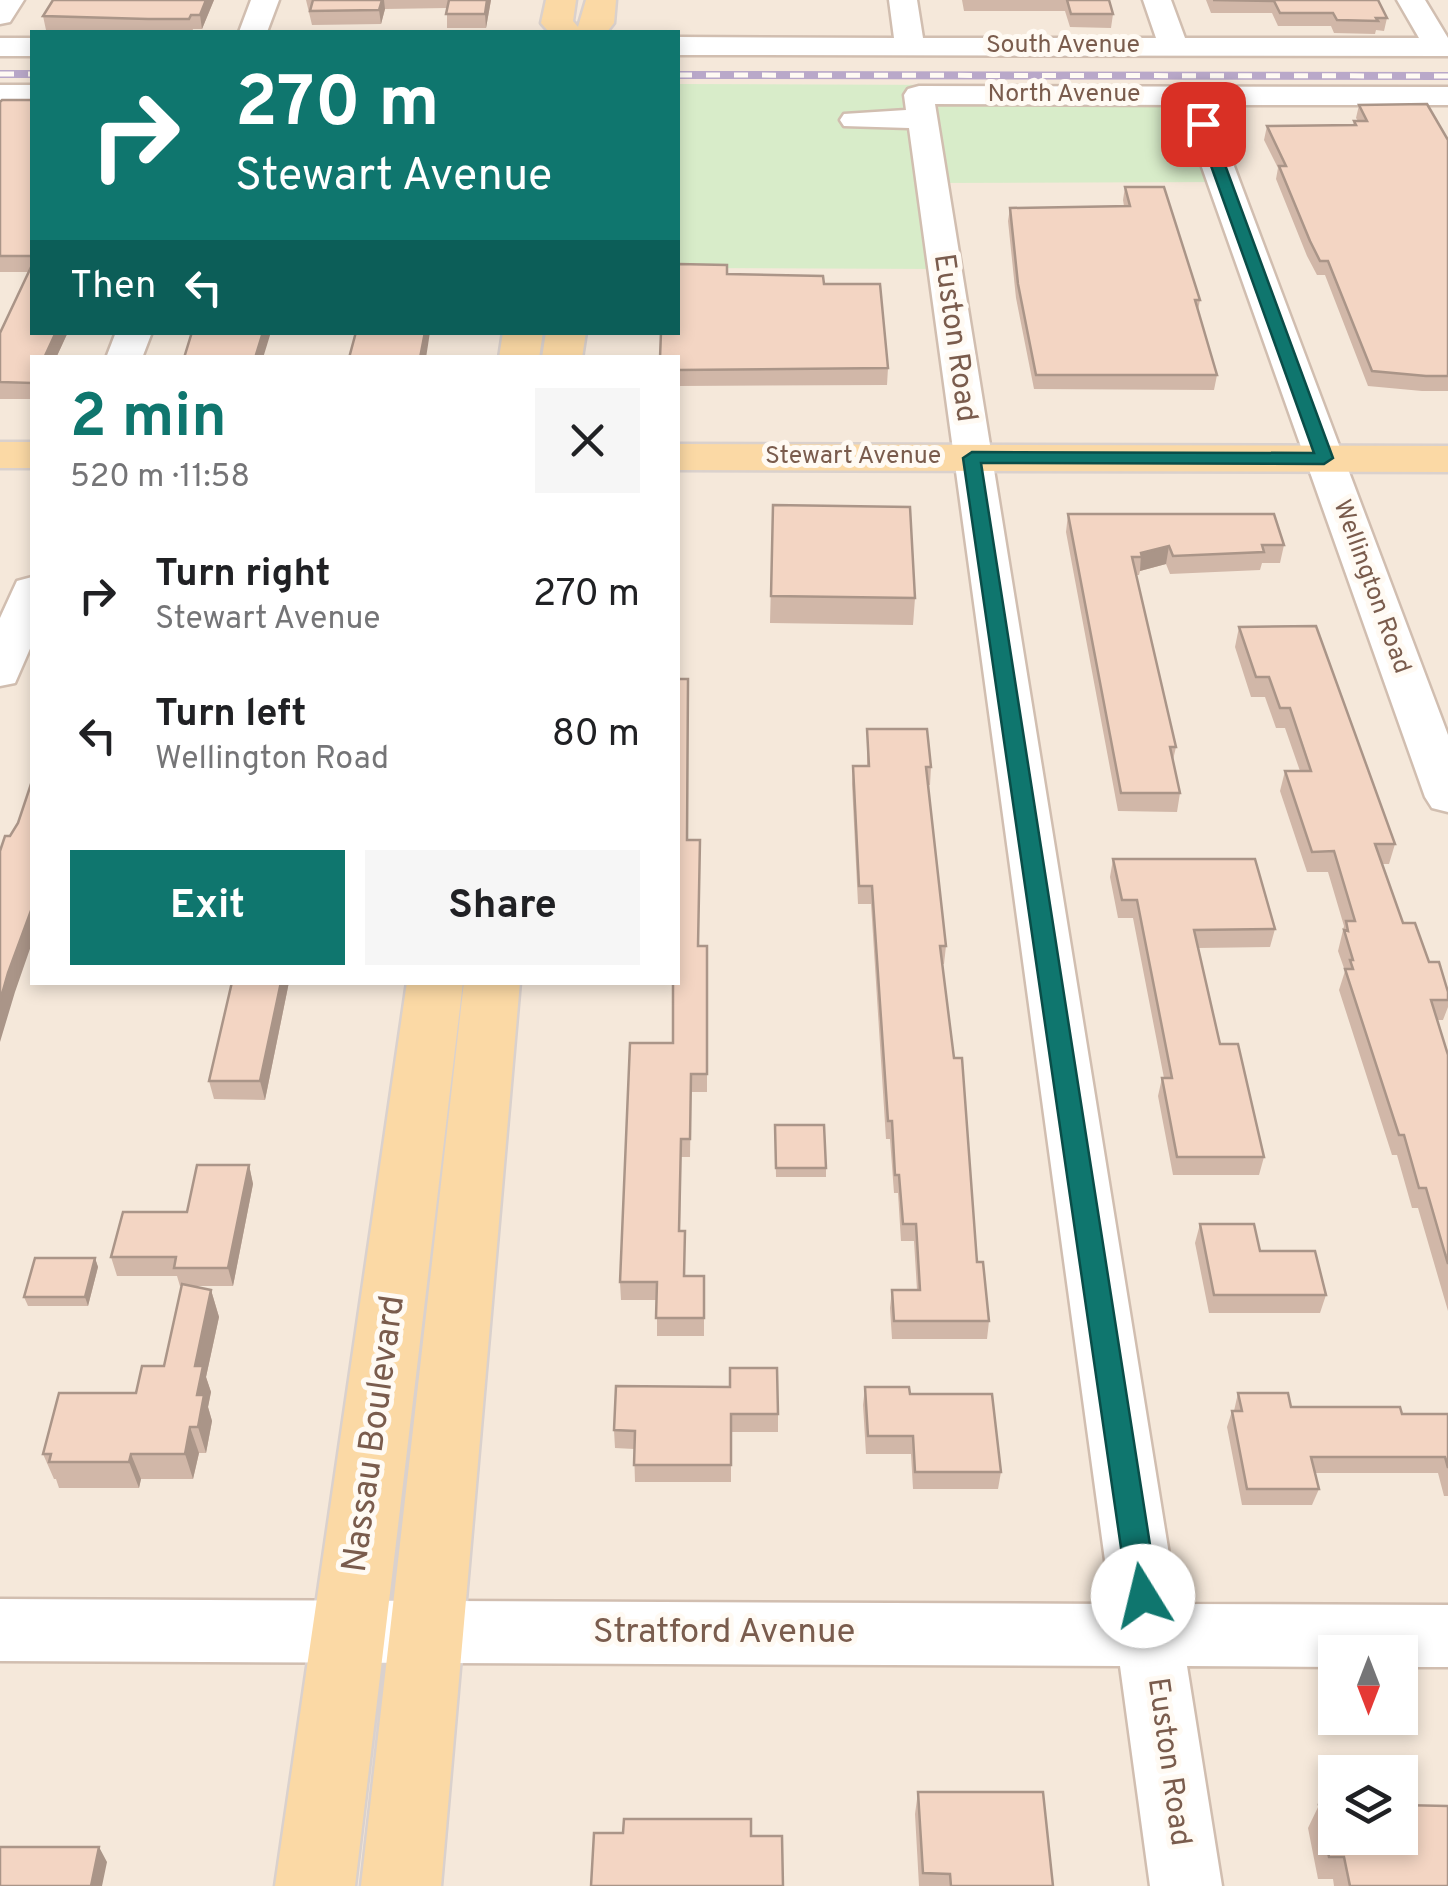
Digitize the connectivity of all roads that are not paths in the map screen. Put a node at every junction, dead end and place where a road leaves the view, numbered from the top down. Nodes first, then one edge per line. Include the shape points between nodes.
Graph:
1 (10, 0) edge
2 (265, 0) edge
3 (561, 0) edge
4 (601, 0) edge
5 (1157, 0) edge
6 (1411, 0) edge
7 (0, 16) edge
8 (907, 23) edge
9 (253, 30) edge
10 (564, 30) edge
11 (593, 30) edge
12 (680, 46) edge
13 (0, 47) edge
14 (30, 47) edge
15 (1174, 47) junction
16 (1443, 47) edge
17 (0, 94) edge
18 (30, 94) edge
19 (1192, 96) junction
20 (1448, 96) edge
21 (921, 107) junction
22 (855, 120) dead end
23 (0, 455) edge
24 (30, 455) edge
25 (680, 457) edge
26 (972, 458) junction
27 (1324, 458) junction
28 (1448, 459) edge
29 (30, 595) edge
30 (0, 673) edge
31 (1448, 797) edge
32 (435, 985) edge
33 (492, 985) edge
34 (0, 1630) edge
35 (350, 1631) junction
36 (428, 1632) junction
37 (1149, 1635) junction
38 (1448, 1636) edge
39 (315, 1886) edge
40 (401, 1886) edge
41 (1186, 1886) edge

1 - 7 street
2 - 9 street
3 - 10 main road via 557,23
4 - 11 main road
5 - 15 street
6 - 16 street
8 - 12 street, South Avenue
8 - 15 street, South Avenue
13 - 14 street
15 - 16 street, South Avenue
17 - 18 street
19 - 20 street, North Avenue
19 - 21 street, North Avenue
19 - 27 street, Wellington Road
21 - 22 street, North Avenue
21 - 26 street, Euston Road
23 - 24 main road
25 - 26 main road, Stewart Avenue
26 - 27 main road, Stewart Avenue
26 - 37 street, Euston Road
27 - 28 main road, Stewart Avenue
27 - 31 street, Wellington Road
29 - 30 street
32 - 35 main road, Nassau Boulevard
33 - 36 main road
34 - 35 street, Stratford Avenue
35 - 36 street, Stratford Avenue
35 - 39 main road, Nassau Boulevard
36 - 37 street, Stratford Avenue
36 - 40 main road
37 - 38 street, Stratford Avenue
37 - 41 street, Euston Road

